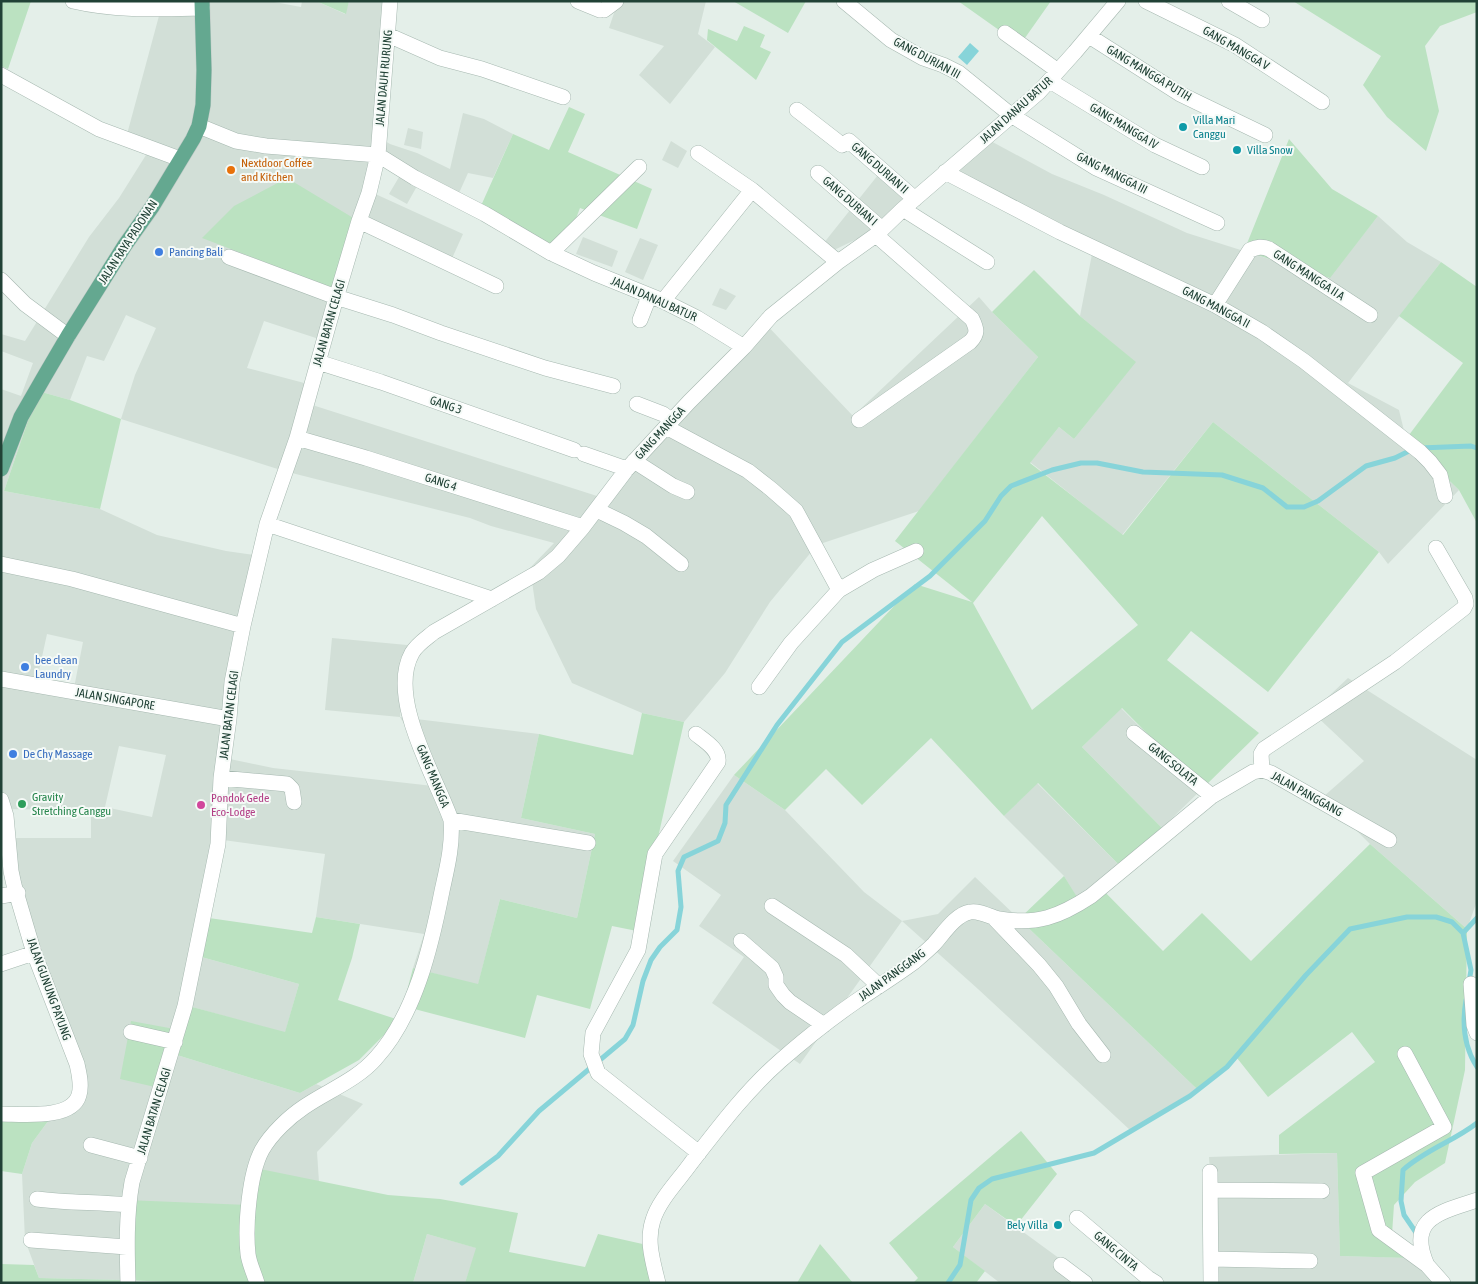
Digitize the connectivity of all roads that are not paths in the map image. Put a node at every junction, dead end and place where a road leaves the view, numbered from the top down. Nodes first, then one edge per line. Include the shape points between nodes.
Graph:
1 (73, 1) edge
2 (390, 1) edge
3 (578, 1) edge
4 (616, 1) edge
5 (844, 1) edge
6 (1118, 1) edge
7 (1146, 1) edge
8 (1229, 1) edge
9 (202, 5) edge
10 (1262, 20) dead end
11 (1005, 33) dead end
12 (388, 35) junction
13 (1089, 36) junction
14 (1, 75) edge
15 (1054, 76) junction
16 (563, 97) dead end
17 (1322, 102) dead end
18 (797, 110) dead end
19 (1011, 115) junction
20 (199, 126) junction
21 (1265, 135) dead end
22 (698, 153) dead end
23 (378, 155) junction
24 (180, 159) junction
25 (639, 167) dead end
26 (1202, 167) dead end
27 (945, 172) junction
28 (818, 173) dead end
29 (752, 190) junction
30 (909, 204) junction
31 (359, 221) junction
32 (1217, 223) dead end
33 (879, 232) junction
34 (551, 253) junction
35 (229, 257) dead end
36 (838, 262) junction
37 (987, 262) dead end
38 (1, 280) edge
39 (496, 286) dead end
40 (336, 297) junction
41 (656, 299) junction
42 (1215, 306) junction
43 (1370, 315) dead end
44 (640, 320) dead end
45 (68, 336) junction
46 (744, 347) junction
47 (318, 362) junction
48 (614, 386) dead end
49 (636, 404) dead end
50 (859, 420) dead end
51 (669, 424) junction
52 (297, 438) junction
53 (5, 447) edge
54 (630, 465) junction
55 (1, 469) edge
56 (687, 492) dead end
57 (1445, 496) dead end
58 (597, 510) junction
59 (266, 524) junction
60 (583, 527) junction
61 (1436, 548) dead end
62 (916, 551) dead end
63 (1, 564) edge
64 (681, 564) dead end
65 (839, 590) junction
66 (492, 598) junction
67 (243, 626) junction
68 (1, 679) edge
69 (759, 687) dead end
70 (229, 719) junction
71 (1134, 732) dead end
72 (696, 734) dead end
73 (1262, 770) junction
74 (221, 778) junction
75 (1212, 796) junction
76 (1, 800) edge
77 (294, 802) dead end
78 (451, 820) junction
79 (1390, 840) dead end
80 (588, 843) dead end
81 (18, 893) junction
82 (1, 896) edge
83 (772, 906) dead end
84 (994, 918) junction
85 (741, 941) dead end
86 (34, 953) junction
87 (1, 964) edge
88 (1471, 984) dead end
89 (879, 986) junction
90 (824, 1025) junction
91 (131, 1032) dead end
92 (1477, 1033) edge
93 (175, 1042) junction
94 (1405, 1054) dead end
95 (1103, 1055) dead end
96 (1, 1114) edge
97 (91, 1145) dead end
98 (699, 1153) junction
99 (140, 1158) junction
100 (1210, 1172) dead end
101 (1211, 1190) junction
102 (1322, 1191) dead end
103 (37, 1199) dead end
104 (1477, 1200) edge
105 (128, 1205) junction
106 (1077, 1218) dead end
107 (31, 1240) dead end
108 (127, 1247) junction
109 (1211, 1259) junction
110 (1310, 1261) dead end
111 (1061, 1265) dead end
112 (1427, 1265) junction
113 (128, 1283) edge
114 (257, 1283) edge
115 (658, 1283) edge
116 (1085, 1283) edge
117 (1156, 1283) edge
118 (1211, 1283) edge
119 (1443, 1283) edge

1 - 9 street via 99,7 137,9
2 - 12 street, JALAN DAUH RURUNG
3 - 4 street via 602,10
5 - 19 street, GANG DURIAN III via 891,40 958,73
6 - 13 street, JALAN DANAU BATUR
7 - 17 street, GANG MANGGA V via 1235,45
8 - 10 street
9 - 20 main road, JALAN RAYA PADONAN via 204,70
11 - 15 street, GANG MANGGA IV
12 - 16 street via 440,58
12 - 23 street, JALAN DAUH RURUNG
13 - 15 street, JALAN DANAU BATUR
13 - 21 street, GANG MANGGA PUTIH via 1180,94
14 - 24 street via 99,129
15 - 19 street, JALAN DANAU BATUR
15 - 26 street, GANG MANGGA IV via 1155,145
18 - 30 street, GANG DURIAN II via 842,145 849,141
19 - 27 street, JALAN DANAU BATUR
19 - 32 street, GANG MANGGA III via 1096,168
20 - 23 street, JALAN DANAU BATUR via 236,141 266,146
20 - 24 main road, JALAN RAYA PADONAN
22 - 29 street
23 - 31 street, JALAN BATAN CELAGI
23 - 34 street, JALAN DANAU BATUR
24 - 45 main road, JALAN RAYA PADONAN
25 - 34 street
27 - 30 street, JALAN DANAU BATUR
27 - 42 street, GANG MANGGA II via 1060,232
28 - 33 street, GANG DURIAN I
29 - 36 street
29 - 41 street
30 - 33 street, JALAN DANAU BATUR
30 - 37 street
31 - 39 street
31 - 40 street, JALAN BATAN CELAGI
33 - 36 street, JALAN DANAU BATUR
33 - 50 street, GANG DURIAN I via 972,320 976,331 970,342
34 - 41 street, JALAN DANAU BATUR
35 - 40 street
36 - 46 street, JALAN DANAU BATUR via 771,316
38 - 45 street via 25,304
40 - 47 street, JALAN BATAN CELAGI
40 - 48 street via 545,368
41 - 44 street
41 - 46 street, JALAN DANAU BATUR via 697,318
42 - 43 street, GANG MANGGA II A via 1250,250 1263,247
42 - 57 street, GANG MANGGA II via 1262,332 1304,361 1420,452 1440,475
45 - 53 main road, JALAN RAYA PADONAN
46 - 51 street, GANG MANGGA
47 - 52 street, JALAN BATAN CELAGI
47 - 54 street, GANG 3 via 579,452
49 - 51 street via 663,414
51 - 54 street, GANG MANGGA
51 - 65 street via 748,471 796,511
52 - 59 street, JALAN BATAN CELAGI
52 - 60 street, GANG 4
53 - 55 main road, JALAN RAYA PADONAN
54 - 56 street, GANG 3
54 - 58 street, GANG MANGGA
58 - 60 street, GANG MANGGA
58 - 64 street via 646,536
59 - 66 street
59 - 67 street, JALAN BATAN CELAGI
60 - 66 street, GANG MANGGA via 539,572
61 - 73 street via 1465,598 1464,608 1395,662 1264,749
62 - 65 street
63 - 67 street via 72,579
65 - 69 street via 791,643
66 - 78 street, GANG MANGGA via 422,642 412,653 407,670 406,688 416,737
67 - 70 street, JALAN BATAN CELAGI via 232,682
68 - 70 street, JALAN SINGAPORE
70 - 74 street, JALAN BATAN CELAGI
71 - 75 street, GANG SOLATA
72 - 98 street via 716,752 718,762 654,854 638,950 593,1033 591,1054 598,1072
73 - 75 street, JALAN PANGGANG
73 - 79 street, JALAN PANGGANG
74 - 77 street via 288,784
74 - 93 street, JALAN BATAN CELAGI via 218,844
75 - 84 street, JALAN PANGGANG via 1071,909 1044,919 1017,922
76 - 81 street, JALAN GUNUNG PAYUNG via 6,816 11,871
78 - 80 street
78 - 114 street, GANG MANGGA via 451,851 432,940 403,1018 389,1043 357,1075 303,1107 280,1126 262,1150 254,1174 247,1239 248,1256
81 - 82 street
81 - 86 street, JALAN GUNUNG PAYUNG
83 - 89 street via 846,955
84 - 89 street, JALAN PANGGANG via 970,912 958,918 914,962
84 - 95 street via 1056,986
85 - 90 street via 772,968 782,995
86 - 87 street
86 - 96 street, JALAN GUNUNG PAYUNG via 77,1064 79,1095 61,1112
88 - 92 street
89 - 90 street, JALAN PANGGANG
90 - 98 street, JALAN PANGGANG via 744,1096
91 - 93 street
93 - 99 street, JALAN BATAN CELAGI
94 - 112 street via 1444,1127 1364,1173 1379,1230
97 - 99 street
98 - 115 street, JALAN PANGGANG via 653,1220 650,1247
99 - 105 street, JALAN BATAN CELAGI
100 - 101 street
101 - 102 street
101 - 109 street
103 - 105 street
104 - 112 street via 1438,1213 1422,1229 1421,1251
105 - 108 street, JALAN BATAN CELAGI
106 - 117 street, GANG CINTA
107 - 108 street
108 - 113 street, JALAN BATAN CELAGI
109 - 110 street
109 - 118 street
111 - 116 street
112 - 119 street

